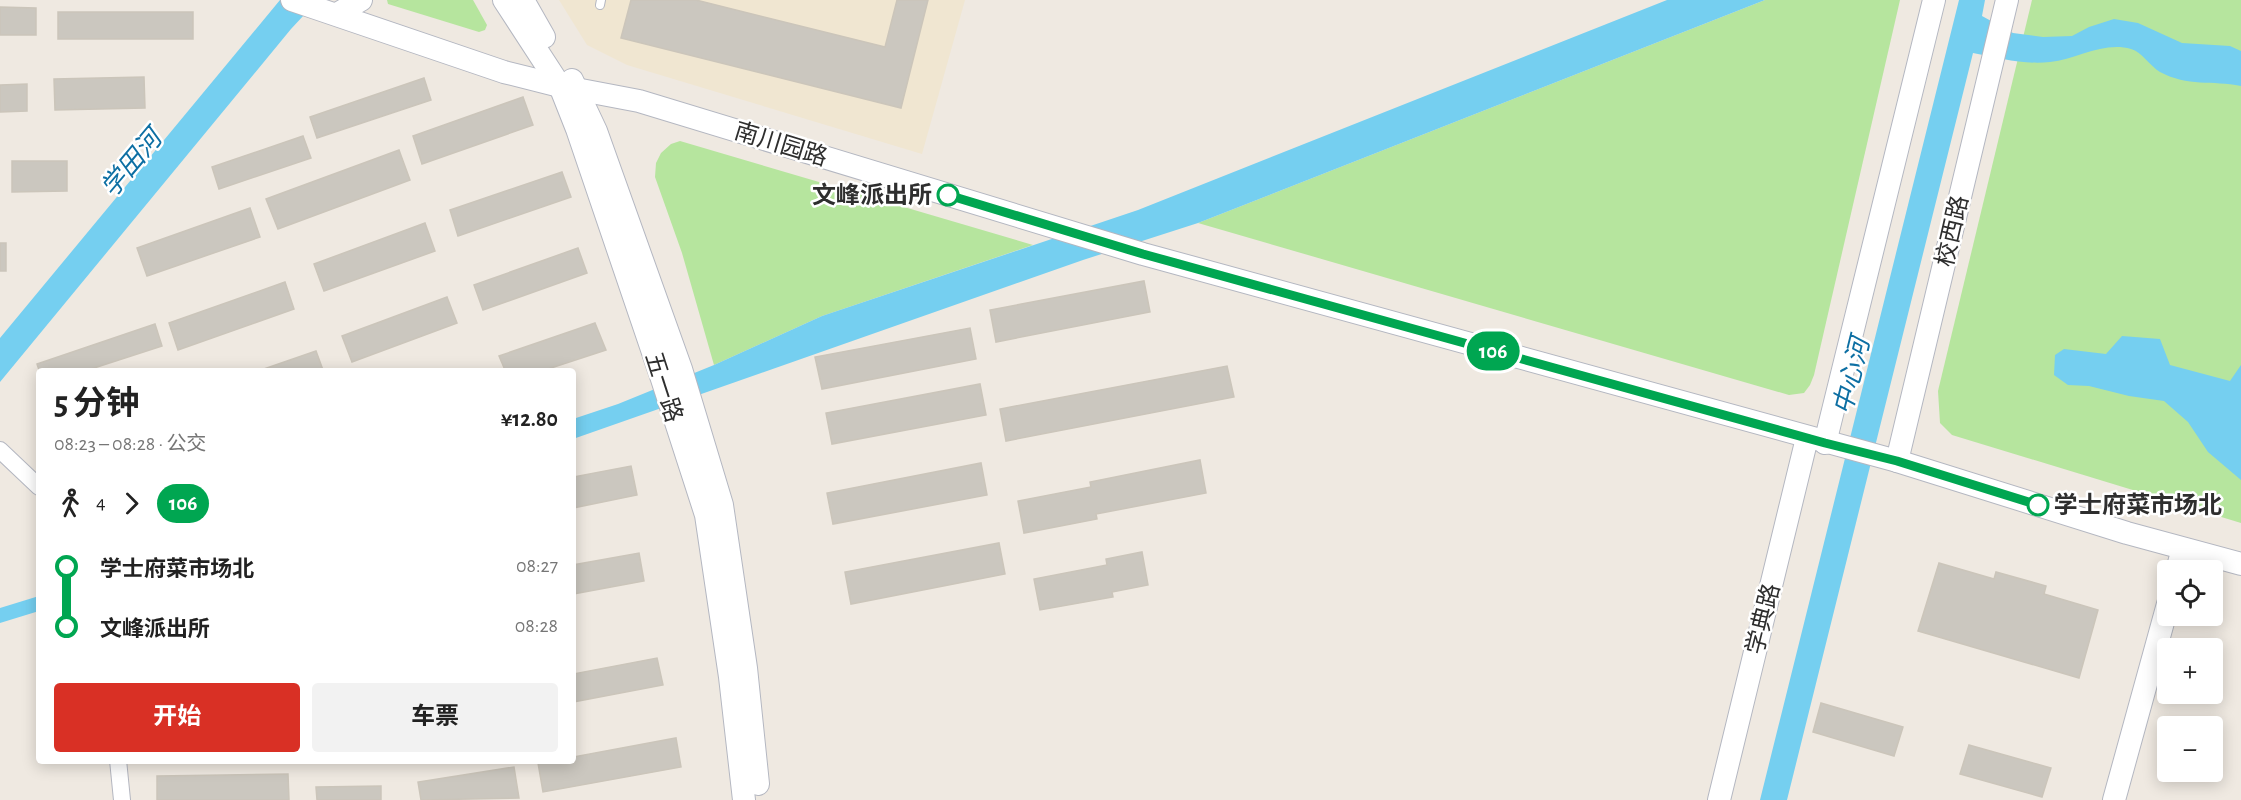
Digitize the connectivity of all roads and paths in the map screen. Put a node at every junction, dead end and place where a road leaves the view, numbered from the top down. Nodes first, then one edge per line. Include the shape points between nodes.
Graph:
1 (292, 0) edge
2 (361, 0) edge
3 (504, 0) edge
4 (523, 0) edge
5 (1934, 0) edge
6 (2007, 0) edge
7 (328, 11) junction
8 (568, 87) junction
9 (682, 408) junction
10 (1822, 442) junction
11 (0, 450) edge
12 (1889, 459) junction
13 (36, 484) edge
14 (2180, 559) edge
15 (2241, 564) edge
16 (2162, 626) edge
17 (118, 764) edge
18 (122, 800) edge
19 (744, 800) edge
20 (759, 800) edge
21 (1719, 800) edge
22 (2114, 800) edge

1 - 7 street, 南川园路
2 - 7 street
3 - 8 street, 五一路
4 - 8 street, 五一路
5 - 10 street
6 - 12 street, 校西路
7 - 8 street, 南川园路 via 460,58
8 - 9 street, 五一路 via 596,131
8 - 10 street, 南川园路 via 639,101 1143,254
9 - 19 street, 五一路 via 705,515
9 - 20 street, 五一路 via 722,505 746,669
10 - 12 street, 南川园路
10 - 21 street, 学典路
11 - 13 street
12 - 14 street, 南川园路
14 - 15 street, 南川园路
16 - 22 street
17 - 18 street

